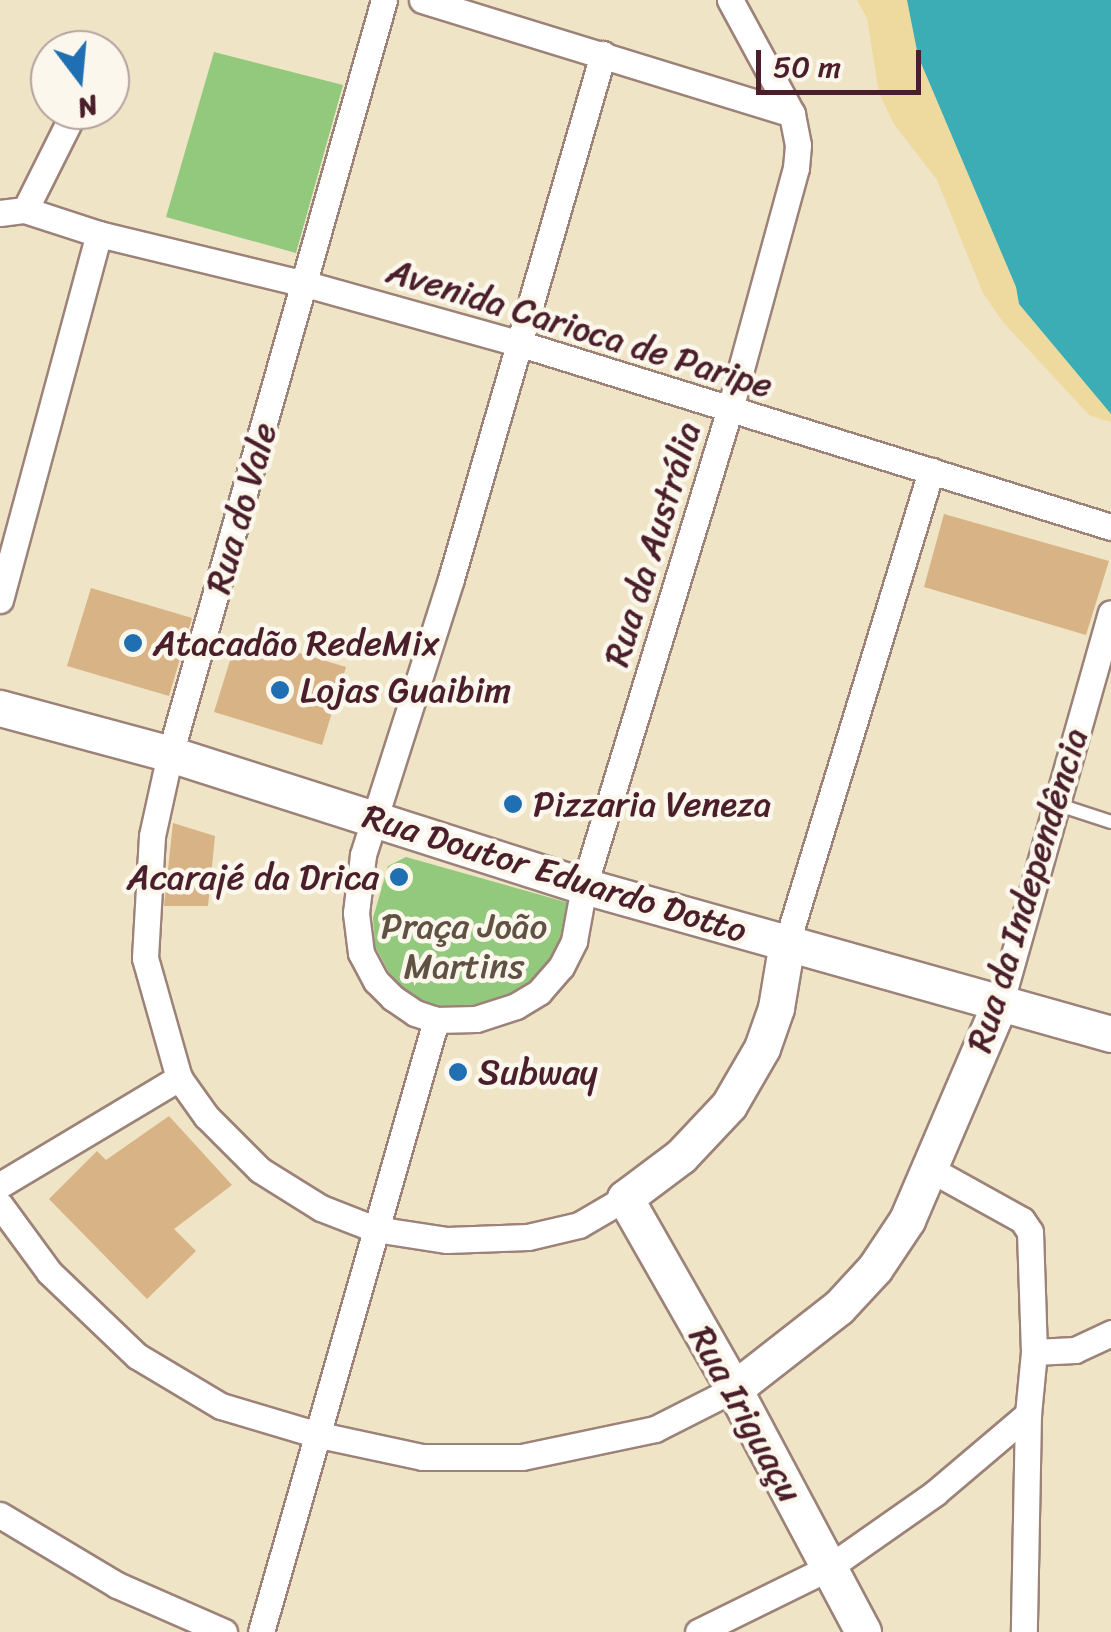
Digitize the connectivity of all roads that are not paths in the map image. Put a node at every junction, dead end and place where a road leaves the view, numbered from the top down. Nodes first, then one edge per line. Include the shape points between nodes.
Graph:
1 (384, 0) edge
2 (422, 0) edge
3 (730, 0) edge
4 (603, 54) junction
5 (792, 114) junction
6 (63, 130) edge
7 (12, 211) edge
8 (100, 234) junction
9 (306, 284) junction
10 (518, 343) junction
11 (730, 409) junction
12 (931, 470) junction
13 (1111, 526) edge
14 (0, 600) edge
15 (1111, 612) edge
16 (0, 708) edge
17 (170, 754) junction
18 (1056, 804) junction
19 (372, 820) junction
20 (1111, 822) edge
21 (584, 886) junction
22 (787, 942) junction
23 (1001, 1001) junction
24 (436, 1020) junction
25 (1111, 1034) edge
26 (179, 1078) junction
27 (930, 1169) junction
28 (0, 1185) edge
29 (625, 1198) junction
30 (0, 1205) edge
31 (375, 1229) junction
32 (1111, 1332) edge
33 (1034, 1352) junction
34 (734, 1389) junction
35 (1028, 1414) junction
36 (314, 1434) junction
37 (0, 1516) edge
38 (828, 1568) junction
39 (224, 1632) edge
40 (261, 1632) edge
41 (698, 1632) edge
42 (863, 1632) edge
43 (1024, 1632) edge

1 - 9 street, Rua do Vale
2 - 4 street
3 - 5 street, Rua da Austrália
4 - 5 street
4 - 10 street
5 - 11 street, Rua da Austrália via 796,168
6 - 7 street
7 - 8 street, Avenida Carioca de Paripe
8 - 9 street, Avenida Carioca de Paripe
8 - 14 street
9 - 10 street, Avenida Carioca de Paripe
9 - 17 street, Rua do Vale
10 - 11 street, Avenida Carioca de Paripe
10 - 19 street via 451,579
11 - 12 street, Avenida Carioca de Paripe
11 - 21 street, Rua da Austrália
12 - 13 street, Avenida Carioca de Paripe
12 - 22 street, Rua do Vale
15 - 18 street, Rua da Independência
16 - 17 main road, Rua Doutor Eduardo Dotto
17 - 19 main road, Rua Doutor Eduardo Dotto
17 - 26 street, Rua do Vale via 152,836 145,958
18 - 20 lane
18 - 23 street, Rua da Independência
19 - 21 main road, Rua Doutor Eduardo Dotto
19 - 24 street via 356,914 362,953 394,998
21 - 22 main road, Rua Doutor Eduardo Dotto
21 - 24 street via 574,941 538,992 476,1019
22 - 23 main road, Rua Doutor Eduardo Dotto
22 - 29 main road, Rua do Vale via 762,1048 729,1105 681,1156
23 - 25 main road, Rua Doutor Eduardo Dotto
23 - 27 main road, Rua da Independência
24 - 31 street
26 - 28 street
26 - 31 street, Rua do Vale via 260,1170 320,1208
27 - 33 street via 1022,1220 1030,1232
27 - 34 main road, Rua da Independência via 875,1268 840,1306
29 - 31 street, Rua do Vale via 579,1225 528,1237 447,1240
29 - 34 main road, Rua Iriguaçu
30 - 36 street, Rua da Independência via 49,1272 137,1356 221,1406
31 - 36 street
32 - 33 street via 1076,1350
33 - 35 street
34 - 36 street, Rua da Independência via 655,1429 522,1457 422,1457
34 - 38 main road, Rua Iriguaçu
35 - 38 street via 935,1493
35 - 43 street
36 - 40 street
37 - 39 street via 117,1585
38 - 41 street
38 - 42 main road, Rua Iriguaçu

